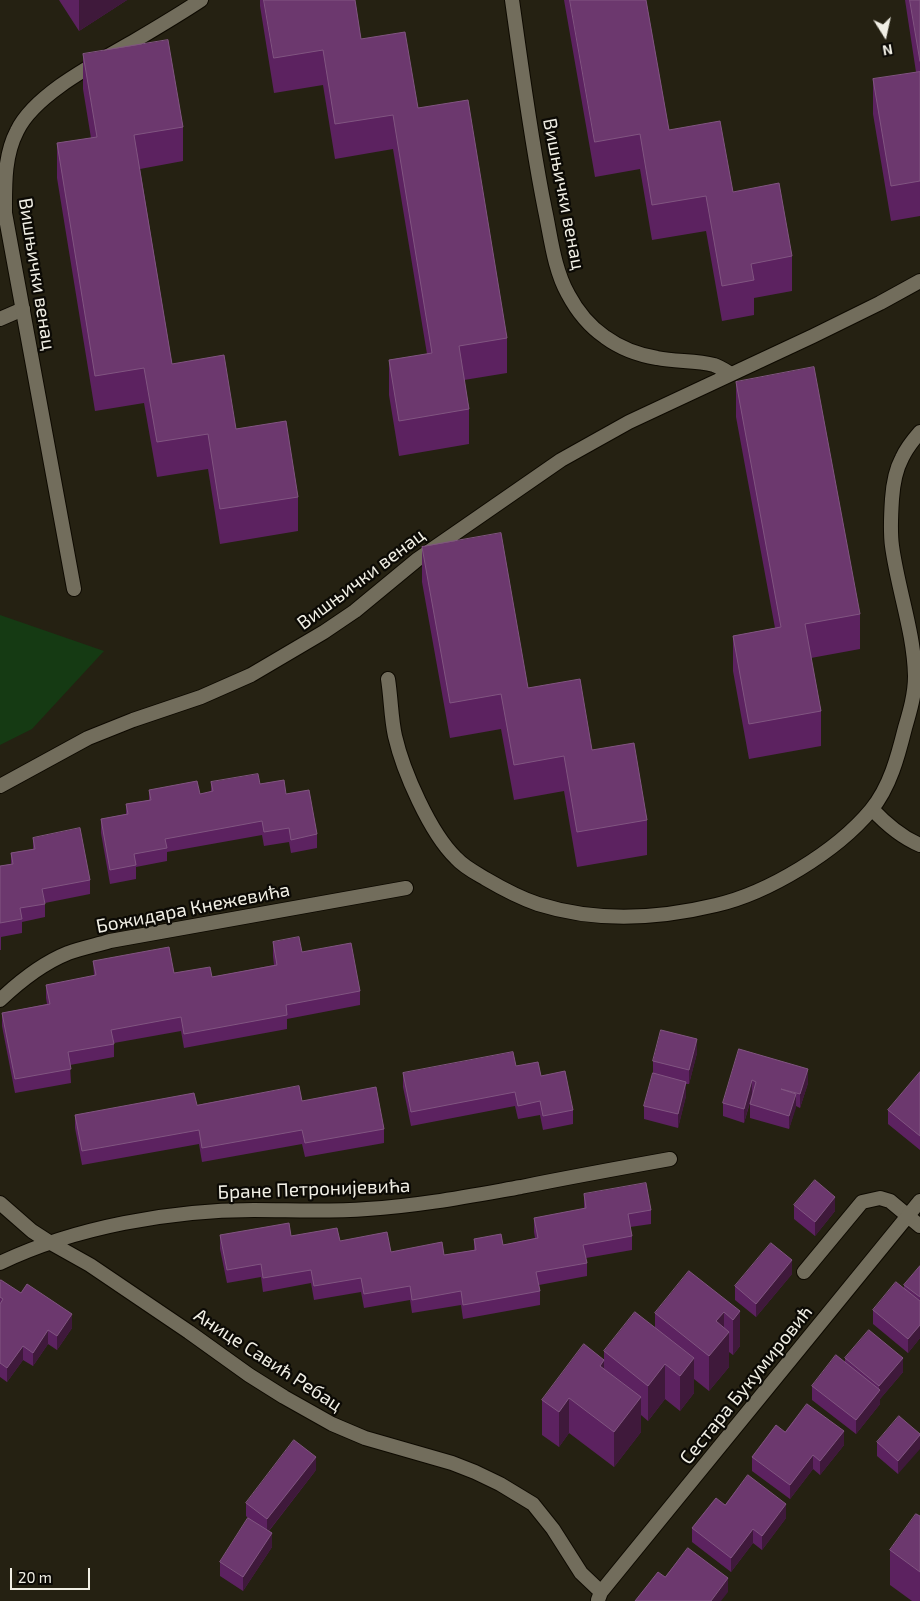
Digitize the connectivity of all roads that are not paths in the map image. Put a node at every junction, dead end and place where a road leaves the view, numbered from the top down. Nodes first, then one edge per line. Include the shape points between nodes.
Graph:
1 (201, 0) edge
2 (512, 0) edge
3 (920, 281) edge
4 (23, 309) junction
5 (0, 319) edge
6 (731, 374) junction
7 (915, 438) edge
8 (74, 589) dead end
9 (388, 679) dead end
10 (0, 786) edge
11 (872, 809) junction
12 (920, 845) edge
13 (406, 888) dead end
14 (0, 1000) edge
15 (670, 1159) dead end
16 (920, 1201) edge
17 (0, 1203) edge
18 (908, 1216) junction
19 (920, 1226) edge
20 (50, 1242) junction
21 (0, 1263) edge
22 (804, 1272) dead end
23 (599, 1597) edge

1 - 4 street, Вишњички венац via 64,84 36,105 16,132 5,175 5,212
2 - 6 street, Вишњички венац via 537,172 554,256 568,294 589,324 622,347 658,358 715,366
3 - 6 street, Вишњички венац via 814,336
4 - 5 street
4 - 8 street, Вишњички венац
6 - 10 street, Вишњички венац via 629,422 561,460 418,559 332,627 268,666 201,697 88,738
7 - 11 street via 899,464 893,487 892,545 912,642 915,678 899,754
9 - 11 street via 400,756 436,831 462,864 537,904 567,912 626,917 701,909 731,901 812,862
11 - 12 street via 896,832
13 - 14 street, Божидара Кнежевића via 110,941 68,953 47,964
15 - 20 street, Бране Петронијевића via 411,1205 182,1214
16 - 18 street, Сестара Букумировић
17 - 20 street, Анице Савић Ребац
18 - 19 street
18 - 22 street via 890,1201 880,1198 862,1202
18 - 23 street, Сестара Букумировић
20 - 21 street
20 - 23 street, Анице Савић Ребац via 90,1265 284,1397 332,1424 365,1438 475,1472 533,1504

